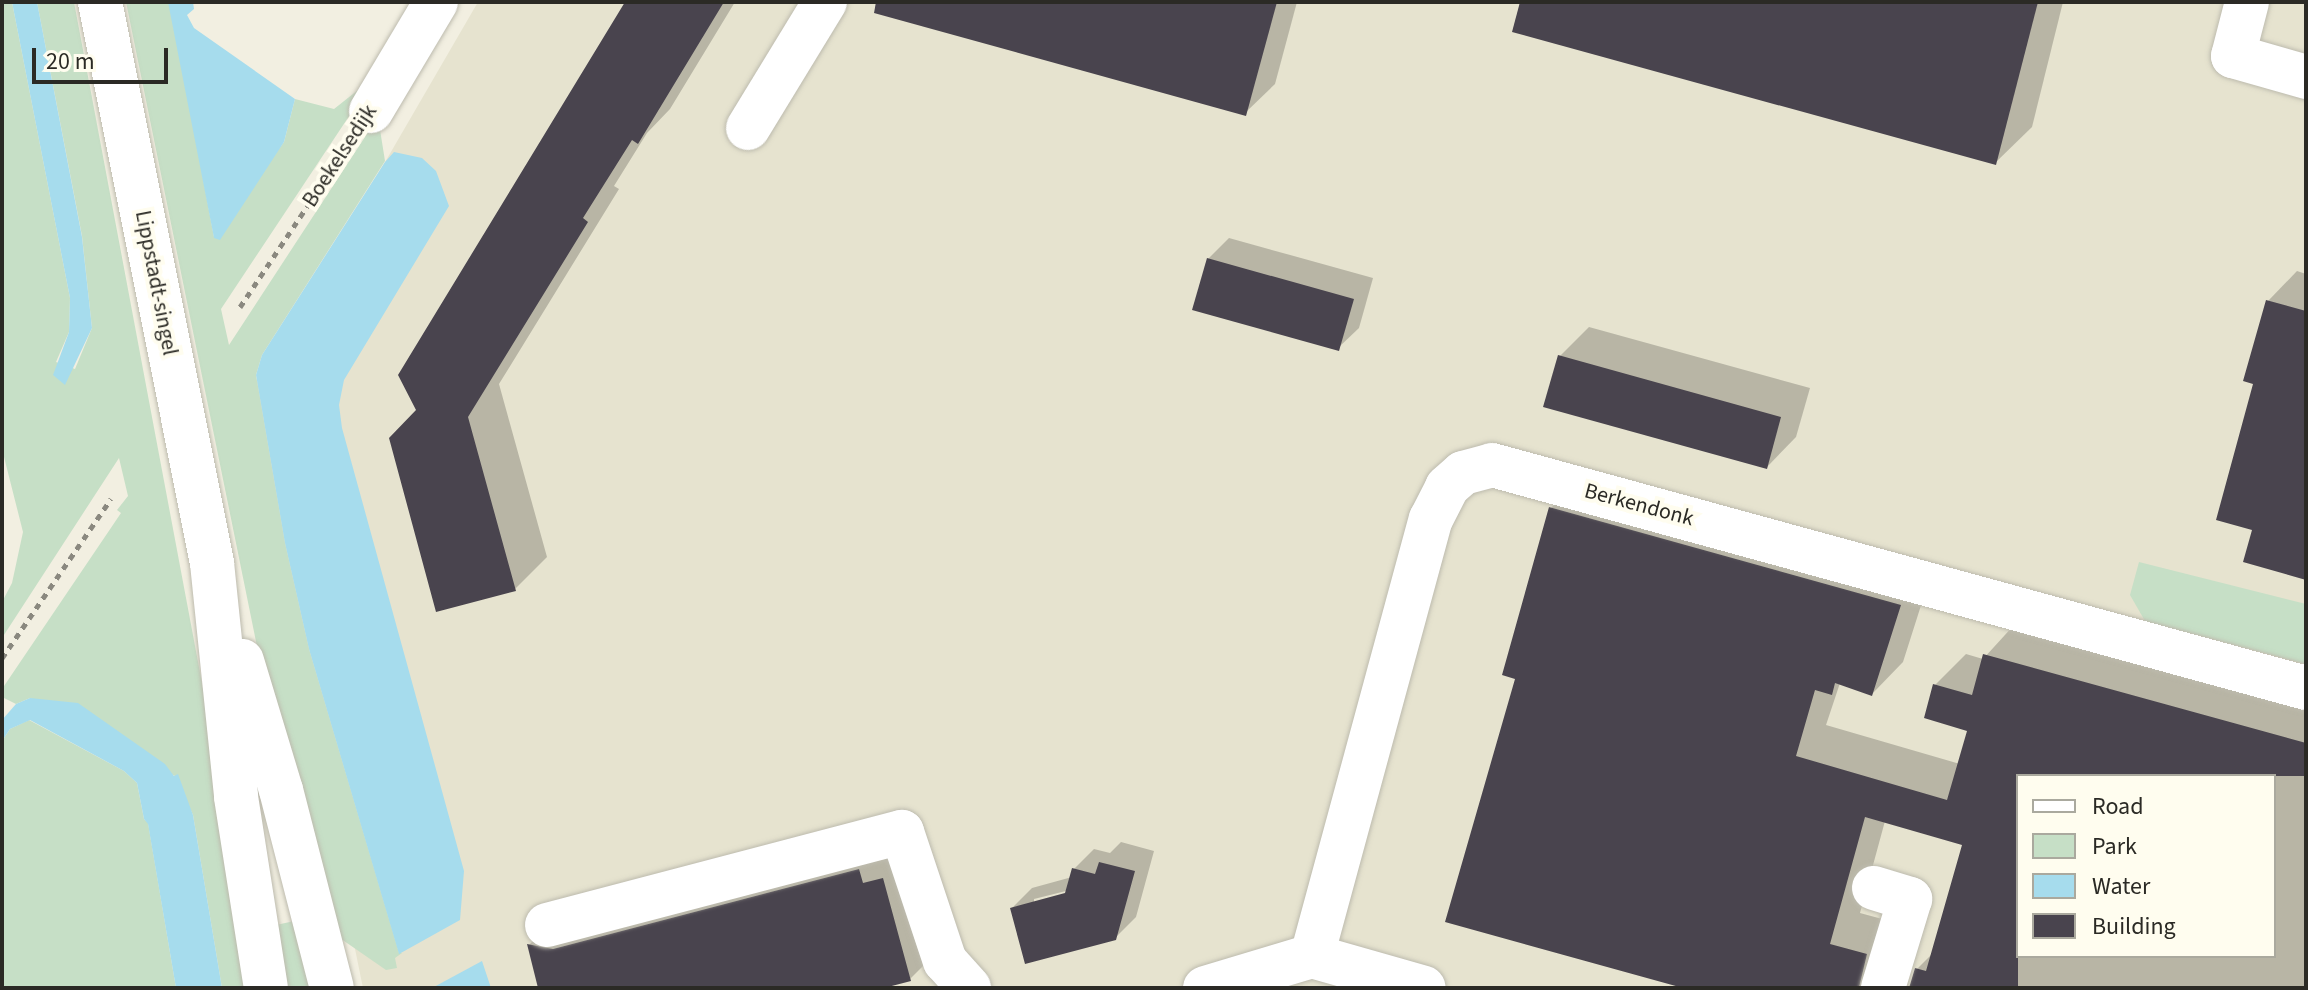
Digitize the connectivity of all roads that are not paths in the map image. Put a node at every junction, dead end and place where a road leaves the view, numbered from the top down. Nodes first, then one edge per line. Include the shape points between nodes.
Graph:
1 (100, 2) edge
2 (436, 2) edge
3 (825, 2) edge
4 (2247, 2) edge
5 (2306, 77) edge
6 (371, 111) road end
7 (748, 128) dead end
8 (212, 563) junction
9 (2306, 688) edge
10 (1874, 888) dead end
11 (547, 925) dead end
12 (1312, 956) junction
13 (266, 988) edge
14 (332, 988) edge
15 (969, 988) edge
16 (1205, 988) edge
17 (1424, 988) edge
18 (1883, 988) edge

1 - 8 street, Lippstadt-singel
2 - 6 street, Boekelsedijk
3 - 7 street
4 - 5 street via 2233,56
8 - 13 street, Lippstadt-singel via 236,797
8 - 14 street, Lippstadt-singel via 281,790
9 - 12 street, Berkendonk via 1492,465 1463,473 1447,487 1431,519
10 - 18 street via 1910,899
11 - 15 street via 902,832 945,961
12 - 16 street
12 - 17 street

